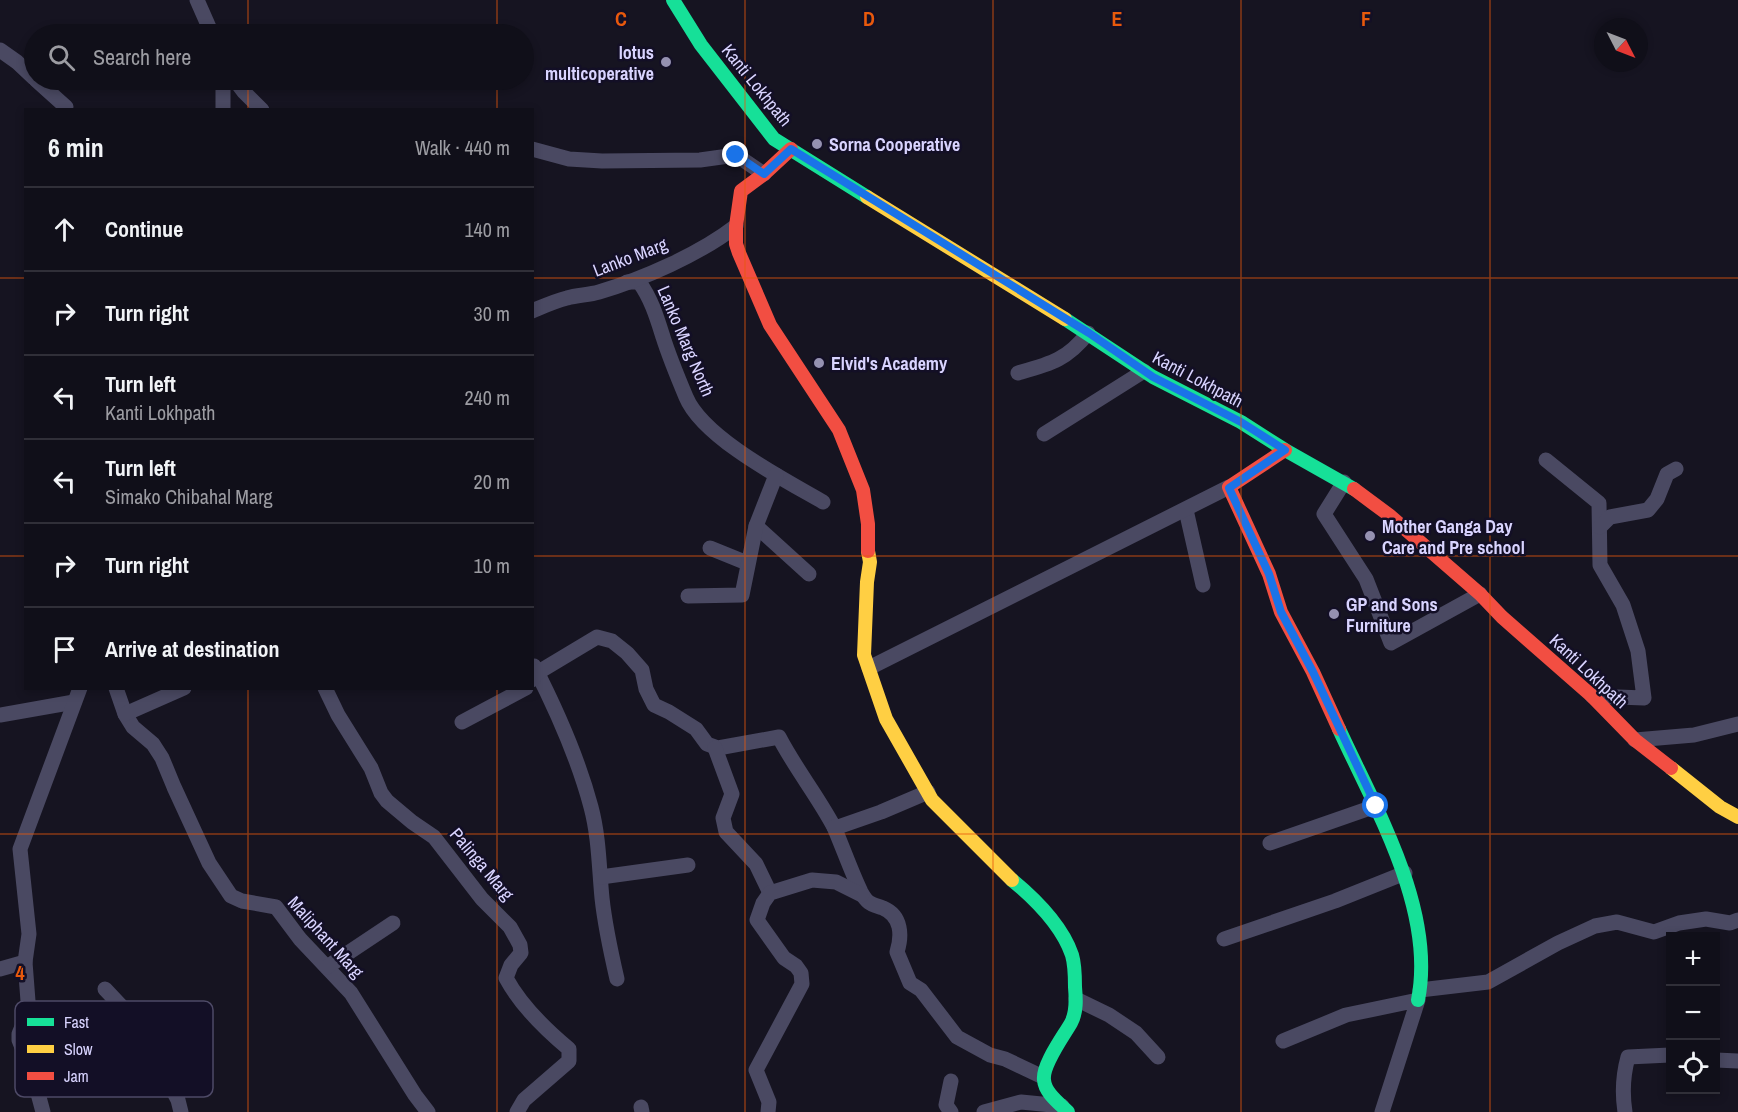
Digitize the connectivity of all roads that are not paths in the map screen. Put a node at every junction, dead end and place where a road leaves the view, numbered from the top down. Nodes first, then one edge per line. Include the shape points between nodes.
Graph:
1 (197, 0) edge
2 (673, 0) edge
3 (208, 24) edge
4 (0, 50) edge
5 (24, 69) edge
6 (48, 90) edge
7 (223, 90) edge
8 (242, 90) edge
9 (66, 106) dead end
10 (223, 108) edge
11 (260, 108) edge
12 (791, 149) junction
13 (534, 150) edge
14 (764, 174) junction
15 (736, 226) junction
16 (627, 282) junction
17 (534, 310) edge
18 (1089, 333) junction
19 (1144, 372) junction
20 (1018, 373) dead end
21 (1044, 434) dead end
22 (1285, 450) junction
23 (1546, 460) dead end
24 (1676, 469) dead end
25 (776, 475) junction
26 (1344, 482) junction
27 (1229, 488) junction
28 (823, 502) dead end
29 (1186, 510) junction
30 (756, 526) junction
31 (1600, 527) junction
32 (710, 548) dead end
33 (747, 563) junction
34 (809, 574) dead end
35 (1203, 585) dead end
36 (1480, 594) junction
37 (688, 596) dead end
38 (869, 668) junction
39 (534, 672) edge
40 (117, 690) edge
41 (179, 690) edge
42 (326, 690) edge
43 (522, 690) edge
44 (77, 695) edge
45 (1592, 696) junction
46 (125, 714) junction
47 (0, 715) edge
48 (462, 722) dead end
49 (1738, 724) edge
50 (1635, 740) junction
51 (715, 748) junction
52 (928, 792) junction
53 (1376, 806) junction
54 (1738, 817) edge
55 (834, 826) junction
56 (1270, 843) dead end
57 (688, 865) dead end
58 (1405, 873) junction
59 (601, 877) junction
60 (770, 893) junction
61 (862, 895) junction
62 (1738, 920) edge
63 (393, 922) dead end
64 (1224, 939) dead end
65 (25, 962) junction
66 (327, 967) junction
67 (0, 969) edge
68 (617, 980) dead end
69 (105, 989) dead end
70 (1419, 995) junction
71 (1076, 999) junction
72 (28, 1001) edge
73 (117, 1001) edge
74 (1283, 1041) dead end
75 (1666, 1055) edge
76 (1158, 1057) dead end
77 (1720, 1060) edge
78 (1738, 1061) edge
79 (1043, 1077) junction
80 (951, 1081) dead end
81 (39, 1097) edge
82 (176, 1097) edge
83 (525, 1108) edge
84 (1065, 1109) edge
85 (424, 1111) edge
86 (43, 1112) edge
87 (182, 1112) edge
88 (768, 1112) edge
89 (951, 1112) edge
90 (984, 1112) edge
91 (1382, 1112) edge
92 (1625, 1112) edge

1 - 3 street
2 - 12 main road, Kanti Lokhpath via 700,45 774,139
4 - 5 street
6 - 9 street
7 - 10 street
8 - 11 street
12 - 14 main road
12 - 18 main road, Kanti Lokhpath
13 - 14 street via 568,159 602,161 700,160 736,155
14 - 15 main road via 741,191
15 - 16 street, Lanko Marg via 718,240
15 - 38 main road via 739,253 770,325 839,430 862,490 870,562 864,655
16 - 17 street, Lanko Marg
16 - 25 street, Lanko Marg North via 639,282 644,290 694,412 719,437
18 - 19 main road, Kanti Lokhpath
18 - 20 street via 1076,348 1049,364
19 - 21 street
19 - 22 main road, Kanti Lokhpath via 1241,422
22 - 26 main road, Kanti Lokhpath
22 - 27 main road
23 - 31 street via 1599,503
24 - 31 street via 1666,474 1657,499 1648,510 1610,517
25 - 28 street, Lanko Marg North
25 - 30 street
26 - 36 main road, Kanti Lokhpath via 1389,515
26 - 36 street via 1324,513 1366,579 1391,643
27 - 29 street
27 - 53 main road via 1269,574 1281,612
29 - 35 street
29 - 38 street
30 - 33 street
30 - 34 street
31 - 45 street via 1600,565 1623,605 1636,644 1644,698
32 - 33 street
33 - 37 street via 742,595
36 - 45 main road, Kanti Lokhpath
38 - 52 main road via 886,719
39 - 51 street via 597,637 612,641 642,670 654,705 696,729
39 - 59 street via 552,700 578,767 588,798
40 - 46 street
41 - 46 street
42 - 83 street, Palinga Marg via 387,801 434,837 482,899 510,927 520,945 521,953 506,978 534,1017 569,1049 569,1061
43 - 48 street
44 - 47 street
44 - 65 street via 20,849 29,934
45 - 50 main road, Kanti Lokhpath
46 - 66 street, Maliphant Marg via 162,758 209,863 231,896 276,907
49 - 50 street via 1694,735
50 - 54 main road, Kanti Lokhpath
51 - 55 street via 779,736
51 - 60 street via 732,794 723,818 726,832 756,864
52 - 55 street
52 - 71 main road via 1055,925 1071,952
53 - 56 street
53 - 58 main road
55 - 61 street
57 - 59 street
58 - 64 street
58 - 70 main road via 1420,941
59 - 68 street
60 - 61 street via 812,880 836,882
60 - 88 street via 757,920 784,958 801,973 802,984 756,1070 769,1102
61 - 79 street via 873,906 890,912 899,924 902,939 897,952 910,983 921,990 957,1037
62 - 70 street via 1679,923 1654,932 1617,922 1595,926 1488,982
63 - 66 street
65 - 67 street
65 - 72 street
66 - 85 street, Maliphant Marg via 351,993
69 - 73 street
70 - 74 street via 1346,1015
70 - 91 street
71 - 76 street via 1137,1033
71 - 79 main road via 1073,1019
75 - 92 street via 1628,1057 1624,1069
77 - 78 street
79 - 84 main road via 1045,1088
80 - 89 street via 946,1105
81 - 86 street
82 - 87 street
84 - 90 street via 1021,1102

